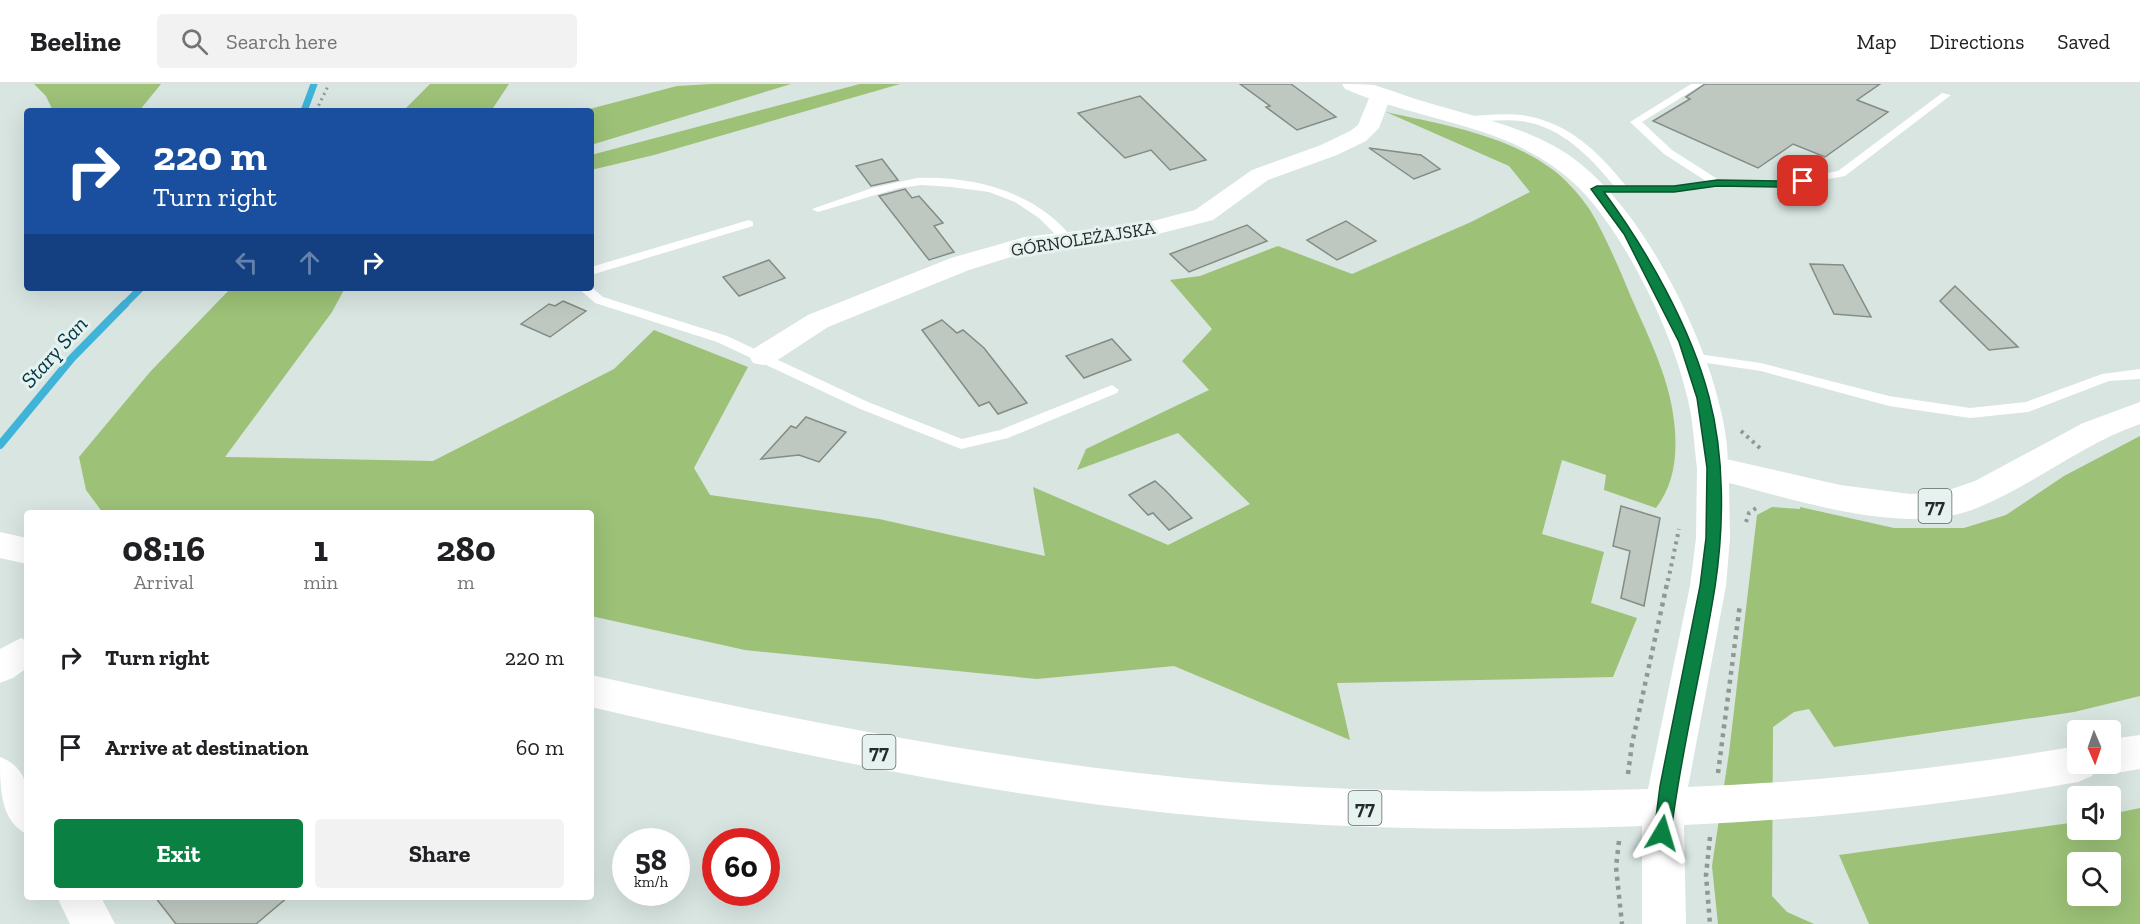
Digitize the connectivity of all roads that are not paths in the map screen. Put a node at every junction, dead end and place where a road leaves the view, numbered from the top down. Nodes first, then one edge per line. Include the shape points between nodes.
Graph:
1 (1353, 84) edge
2 (1698, 84) edge
3 (1946, 94) dead end
4 (1380, 96) junction
5 (1462, 119) junction
6 (1717, 183) junction
7 (1597, 189) junction
8 (1623, 189) junction
9 (818, 209) dead end
10 (749, 224) dead end
11 (1068, 240) junction
12 (594, 270) edge
13 (588, 291) edge
14 (763, 356) junction
15 (1690, 357) junction
16 (2140, 374) edge
17 (1112, 390) dead end
18 (2140, 413) edge
19 (1713, 468) junction
20 (594, 692) edge
21 (2140, 752) edge
22 (2121, 755) edge
23 (2067, 766) edge
24 (0, 774) edge
25 (24, 811) edge
26 (79, 900) edge
27 (94, 924) edge
28 (1665, 924) edge

1 - 4 main road
2 - 6 lane via 1635,122 1668,152
3 - 6 lane via 1841,174 1784,184
4 - 5 main road
4 - 11 street, GÓRNOLEŻAJSKA via 1368,128 1358,136 1260,175 1204,215 1146,230
5 - 7 main road via 1551,153
5 - 8 lane via 1520,118 1542,123 1578,141 1597,156
6 - 8 lane via 1674,189
7 - 8 lane
7 - 15 main road via 1629,233
9 - 11 lane via 910,182 992,188 1016,196 1049,218
10 - 12 lane
11 - 14 street, GÓRNOLEŻAJSKA via 1024,246 960,264 818,321
13 - 14 lane via 598,300
14 - 17 lane via 863,405 961,444 1003,434
15 - 16 lane via 1761,367 1889,401 1970,413 2028,407 2107,377
15 - 19 main road via 1703,398
18 - 19 main road, 77 via 1964,500 1937,506 1891,505
19 - 28 main road via 1708,586 1662,833
20 - 23 main road, 77 via 763,730 958,765 1171,794 1369,808 1560,811 1784,803 1904,791
21 - 22 main road
24 - 25 street
26 - 27 street

